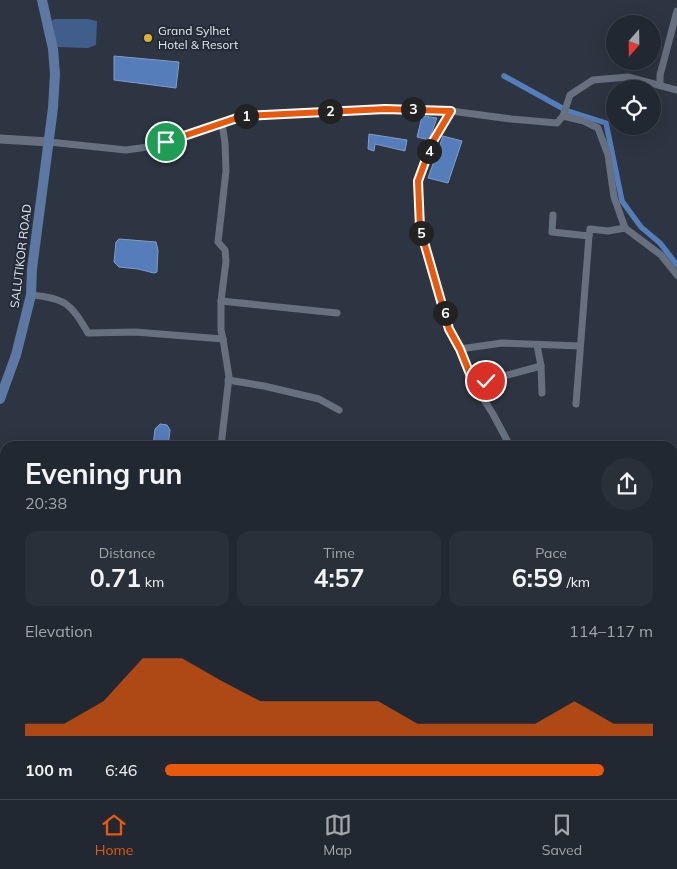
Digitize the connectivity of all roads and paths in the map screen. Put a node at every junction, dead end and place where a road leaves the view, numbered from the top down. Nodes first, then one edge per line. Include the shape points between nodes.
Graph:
1 (42, 0) edge
2 (677, 12) edge
3 (642, 80) edge
4 (660, 80) edge
5 (661, 84) edge
6 (677, 90) edge
7 (451, 111) junction
8 (563, 116) junction
9 (222, 123) junction
10 (0, 139) edge
11 (49, 142) junction
12 (554, 215) dead end
13 (625, 228) junction
14 (589, 236) junction
15 (677, 275) edge
16 (32, 295) junction
17 (221, 301) junction
18 (337, 313) dead end
19 (223, 339) junction
20 (537, 345) junction
21 (580, 346) junction
22 (460, 349) junction
23 (541, 366) junction
24 (228, 380) junction
25 (474, 384) junction
26 (542, 393) dead end
27 (0, 399) edge
28 (576, 404) dead end
29 (339, 410) dead end
30 (222, 441) edge
31 (507, 441) edge

1 - 11 main road, SALUTIKOR ROAD via 55,74
2 - 4 street
3 - 8 street via 628,77 593,80 570,96
5 - 6 street
7 - 8 street via 557,123
7 - 9 street via 385,109 261,115 243,116
7 - 22 street via 432,143 418,181 420,228 449,329
8 - 13 street via 584,120 598,128 608,155 614,197
9 - 11 street via 155,146 126,150
9 - 17 street via 226,171 218,242 225,250 226,261
10 - 11 street
11 - 16 main road, SALUTIKOR ROAD via 32,269
12 - 14 street via 552,232
13 - 14 street via 608,231 590,229
13 - 15 street via 661,255
14 - 21 street
16 - 19 street via 66,303 75,311 88,333 135,332
16 - 27 main road, SALUTIKOR ROAD
17 - 18 street
17 - 19 street
19 - 24 street
20 - 21 street
20 - 22 street via 502,343
20 - 23 street
21 - 28 street
22 - 25 street
23 - 25 street
23 - 26 street
24 - 29 street via 319,399
24 - 30 street
25 - 31 street

